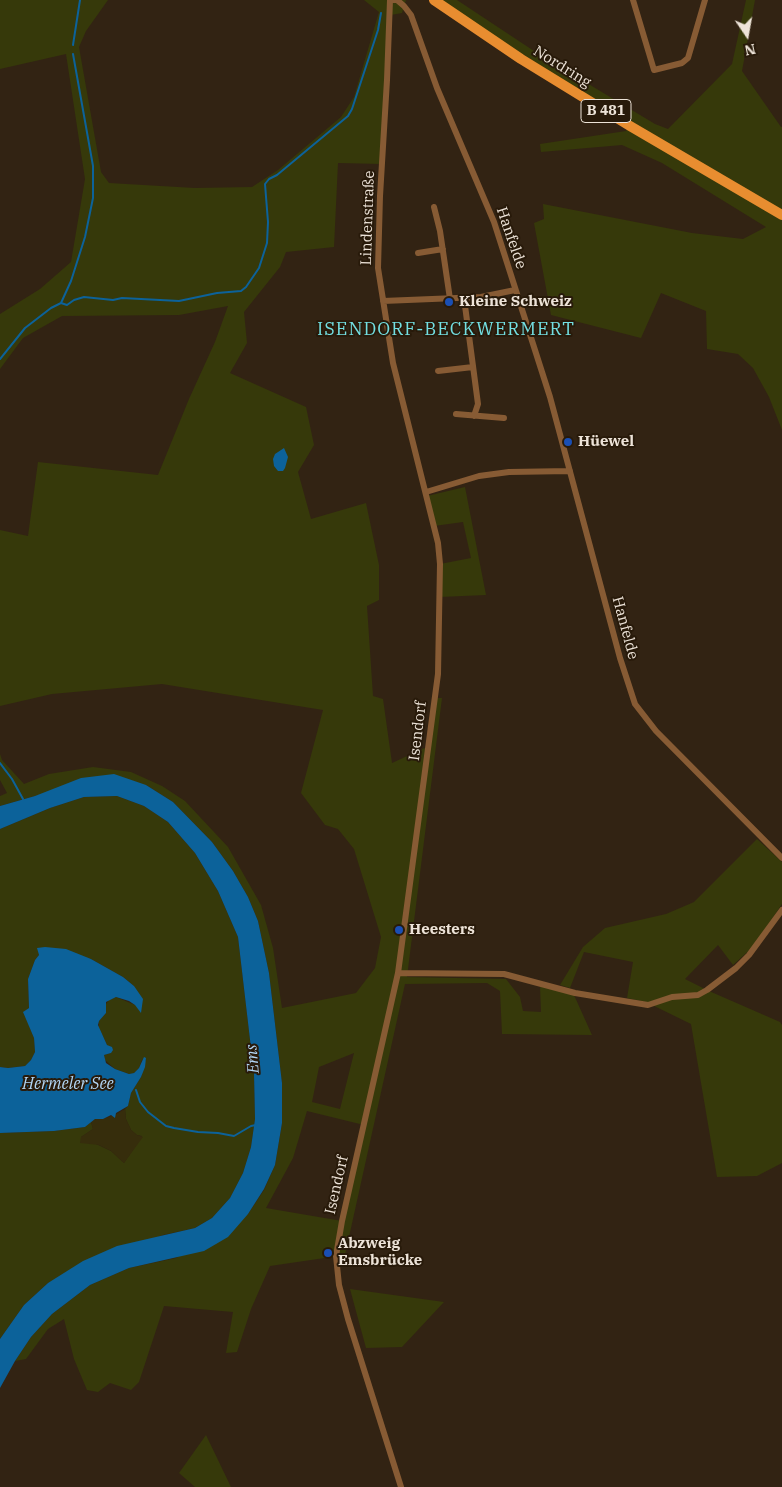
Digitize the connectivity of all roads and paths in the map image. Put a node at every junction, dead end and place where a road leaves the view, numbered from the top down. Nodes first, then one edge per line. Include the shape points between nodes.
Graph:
1 (391, 0) edge
2 (434, 0) edge
3 (633, 0) edge
4 (705, 0) edge
5 (434, 207) dead end
6 (782, 215) edge
7 (442, 249) junction
8 (418, 253) dead end
9 (515, 290) junction
10 (464, 298) junction
11 (450, 299) junction
12 (383, 301) junction
13 (473, 367) junction
14 (438, 371) dead end
15 (456, 414) dead end
16 (474, 416) junction
17 (504, 418) dead end
18 (570, 471) junction
19 (426, 492) junction
20 (782, 858) edge
21 (782, 910) edge
22 (398, 973) junction
23 (401, 1487) edge

1 - 9 street, Hanfelde via 397,0 411,15 437,88 494,222
1 - 12 street, Lindenstraße via 378,248
2 - 6 main road, Nordring / B 481 via 630,126
3 - 4 street via 654,70 682,63 688,58
5 - 7 street
7 - 8 street
7 - 11 street
9 - 10 street
9 - 18 street, Hanfelde
10 - 11 street
10 - 13 street
11 - 12 street
12 - 19 street, Lindenstraße via 393,363
13 - 14 street
13 - 16 street via 478,404
15 - 16 street
16 - 17 street
18 - 19 street via 480,476
18 - 20 street, Hanfelde via 635,704 656,731
19 - 22 street, Isendorf via 439,552 438,674
21 - 22 street via 750,955 707,990 698,995 672,997 648,1005 575,993 504,974
22 - 23 street, Isendorf via 342,1221 336,1263 348,1320

